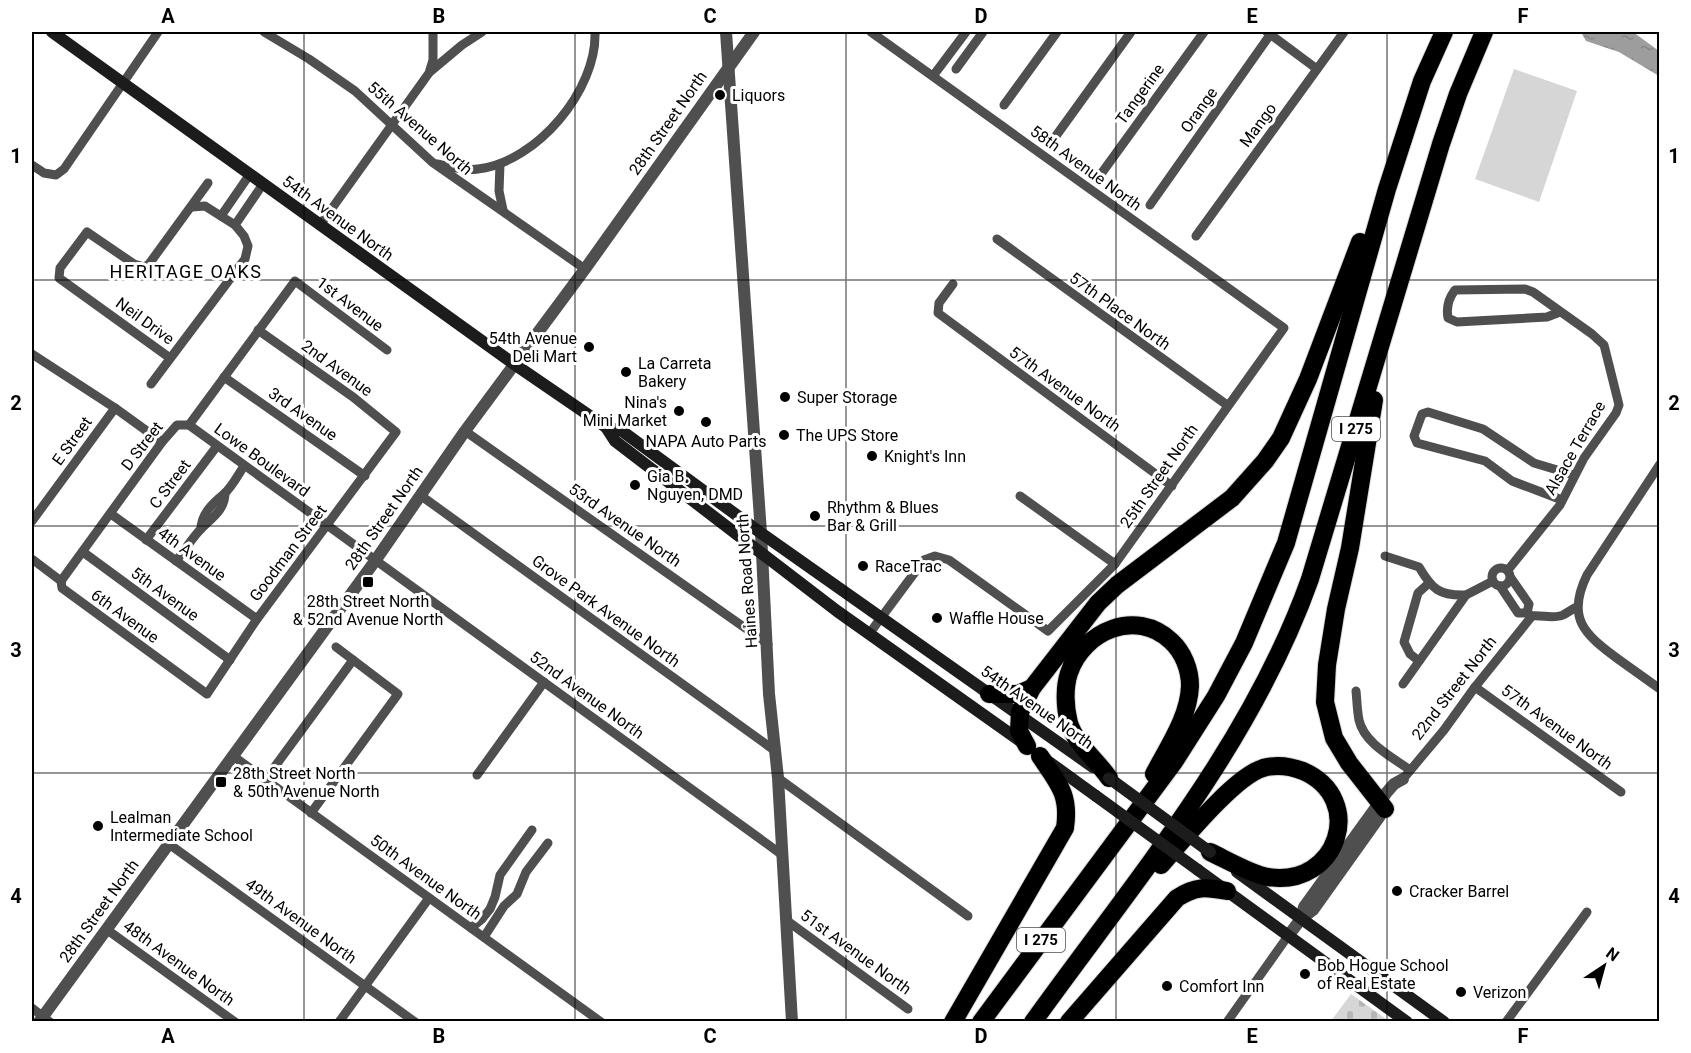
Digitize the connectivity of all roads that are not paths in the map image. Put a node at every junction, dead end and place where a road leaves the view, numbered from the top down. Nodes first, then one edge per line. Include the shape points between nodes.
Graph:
1 (52, 32) edge
2 (158, 32) edge
3 (264, 32) edge
4 (434, 32) edge
5 (482, 32) edge
6 (595, 32) edge
7 (726, 32) edge
8 (754, 32) edge
9 (871, 32) edge
10 (966, 32) edge
11 (983, 32) edge
12 (1057, 32) edge
13 (1131, 32) edge
14 (1204, 32) edge
15 (1270, 32) edge
16 (1344, 32) edge
17 (1444, 32) edge
18 (1484, 32) edge
19 (728, 66) junction
20 (956, 69) dead end
21 (1317, 69) junction
22 (429, 73) junction
23 (933, 76) junction
24 (124, 84) junction
25 (1004, 105) dead end
26 (392, 126) junction
27 (1053, 140) dead end
28 (432, 162) junction
29 (500, 164) junction
30 (32, 165) edge
31 (249, 174) junction
32 (1101, 174) dead end
33 (208, 183) dead end
34 (263, 184) junction
35 (1387, 189) junction
36 (1150, 205) dead end
37 (192, 207) junction
38 (503, 210) junction
39 (221, 216) junction
40 (235, 225) junction
41 (320, 225) junction
42 (1196, 236) dead end
43 (997, 239) dead end
44 (585, 268) junction
45 (295, 281) joint
46 (952, 284) dead end
47 (1391, 310) junction
48 (1560, 312) junction
49 (1284, 328) joint
50 (258, 330) junction
51 (387, 350) dead end
52 (170, 358) junction
53 (33, 359) edge
54 (514, 364) junction
55 (224, 377) junction
56 (151, 384) dead end
57 (1227, 405) junction
58 (115, 408) junction
59 (189, 425) junction
60 (606, 427) junction
61 (465, 431) junction
62 (396, 432) joint
63 (162, 442) junction
64 (217, 446) junction
65 (1659, 464) edge
66 (244, 466) junction
67 (1574, 474) junction
68 (365, 476) junction
69 (1172, 486) junction
70 (420, 495) junction
71 (1020, 496) dead end
72 (1562, 500) junction
73 (111, 514) junction
74 (32, 521) edge
75 (327, 526) junction
76 (761, 533) junction
77 (146, 540) junction
78 (83, 552) junction
79 (761, 553) junction
80 (1385, 556) dead end
81 (32, 559) edge
82 (176, 561) junction
83 (375, 561) junction
84 (1115, 564) junction
85 (1509, 574) junction
86 (61, 581) junction
87 (1429, 583) junction
88 (1497, 583) junction
89 (1466, 595) junction
90 (1577, 607) junction
91 (1529, 614) junction
92 (881, 618) junction
93 (256, 619) junction
94 (869, 634) junction
95 (768, 644) junction
96 (336, 647) dead end
97 (230, 660) junction
98 (353, 660) junction
99 (1419, 661) junction
100 (544, 682) junction
101 (1403, 684) dead end
102 (1475, 687) junction
103 (1032, 688) junction
104 (1659, 689) edge
105 (1356, 690) dead end
106 (207, 694) joint
107 (989, 694) junction
108 (1020, 716) junction
109 (774, 750) junction
110 (1034, 751) junction
111 (233, 756) junction
112 (1407, 775) junction
113 (477, 776) dead end
114 (778, 778) junction
115 (1109, 778) junction
116 (265, 780) junction
117 (1621, 792) dead end
118 (1384, 801) junction
119 (311, 813) junction
120 (532, 830) dead end
121 (548, 843) dead end
122 (169, 844) junction
123 (1210, 852) junction
124 (781, 854) junction
125 (1102, 859) junction
126 (1227, 891) junction
127 (429, 898) junction
128 (1587, 912) dead end
129 (968, 915) dead end
130 (1301, 919) junction
131 (786, 920) junction
132 (471, 928) junction
133 (106, 929) junction
134 (1288, 936) junction
135 (484, 938) junction
136 (1078, 958) junction
137 (365, 986) junction
138 (32, 1008) edge
139 (908, 1009) dead end
140 (44, 1020) edge
141 (235, 1022) edge
142 (339, 1022) edge
143 (415, 1022) edge
144 (601, 1022) edge
145 (792, 1022) edge
146 (953, 1022) edge
147 (981, 1022) edge
148 (1033, 1022) edge
149 (1069, 1022) edge
150 (1227, 1022) edge
151 (1407, 1022) edge
152 (1444, 1022) edge
153 (1506, 1022) edge

1 - 24 main road, 54th Avenue North
2 - 24 street
3 - 26 street, 55th Avenue North via 355,91
4 - 22 street
5 - 22 street
6 - 29 street via 593,56 571,105 537,142
7 - 19 street, Haines Road North
8 - 19 street, 28th Street North
9 - 23 street, 58th Avenue North
10 - 23 street
11 - 20 street
12 - 25 street
13 - 27 street
14 - 32 street, Tangerine
15 - 21 street
15 - 36 street, Orange
16 - 21 street, Mango
17 - 35 highway, I 275 via 1422,81
18 - 47 highway, I 275 via 1441,144
19 - 44 street, 28th Street North
19 - 76 street, Haines Road North
21 - 42 street, Mango
22 - 26 street
23 - 49 street, 58th Avenue North
24 - 30 street via 64,169 56,175
24 - 31 main road, 54th Avenue North
26 - 28 street, 55th Avenue North
26 - 41 street
28 - 29 street via 478,170
28 - 38 street, 55th Avenue North
29 - 38 street
31 - 34 main road, 54th Avenue North
31 - 39 street
33 - 37 street, Neil Drive
34 - 40 street
34 - 41 main road, 54th Avenue North
35 - 103 highway via 1370,216 1293,414 1265,461 1232,498 1098,603
35 - 125 highway, I 275 via 1286,543 1268,588 1216,696 1174,762
37 - 39 street via 205,206
37 - 52 street, Neil Drive via 144,267 87,232 60,268 59,278
38 - 44 street, 55th Avenue North
39 - 40 street
40 - 52 street, Neil Drive via 248,246 245,259
41 - 54 main road, 54th Avenue North
43 - 57 street, 57th Place North
44 - 54 street, 28th Street North
45 - 50 street, D Street
45 - 51 street, 1st Avenue
46 - 69 street, 57th Avenue North via 937,309 941,316
47 - 118 highway via 1336,609 1325,702 1334,738 1349,763
47 - 136 highway, I 275 via 1310,579 1270,676 1211,777
48 - 48 street, Alsace Terrace via 1525,289 1455,290 1446,310 1448,318 1457,322 1547,317
48 - 67 street, Alsace Terrace via 1604,345 1619,405
49 - 57 street, 25th Street North
50 - 55 street, D Street
50 - 62 street, 2nd Avenue
52 - 56 street, Neil Drive
53 - 58 street
54 - 60 main road, 54th Avenue North
54 - 61 street, 28th Street North
55 - 59 street, D Street
55 - 68 street, 3rd Avenue
57 - 69 street, 25th Street North
58 - 63 street
58 - 74 street, E Street
59 - 63 street, D Street via 177,425
59 - 64 street, Lowe Boulevard
60 - 76 main road, 54th Avenue North via 622,431
60 - 79 main road, 54th Avenue North via 615,441
61 - 70 street, 28th Street North
61 - 95 street, 53rd Avenue North
62 - 68 street, Goodman Street
63 - 73 street, D Street
64 - 66 street, Lowe Boulevard
64 - 77 street, C Street
65 - 90 street via 1587,575
66 - 75 street, Lowe Boulevard
66 - 82 street via 225,493 222,508
67 - 72 street, Alsace Terrace
67 - 72 street via 1534,463 1483,429 1428,412 1422,414 1414,436 1417,443 1485,461 1512,481
68 - 75 street, Goodman Street
69 - 84 street, 25th Street North
70 - 83 street, 28th Street North
70 - 109 street, Grove Park Avenue North
71 - 84 street
72 - 85 street, Alsace Terrace
73 - 77 street, 4th Avenue
73 - 78 street, D Street
75 - 83 street, Lowe Boulevard
75 - 93 street, Goodman Street
76 - 79 street, Haines Road North
76 - 92 main road, 54th Avenue North
77 - 82 street, 4th Avenue
78 - 86 street, D Street
78 - 97 street, 5th Avenue
79 - 94 main road, 54th Avenue North
79 - 95 street, Haines Road North
80 - 87 street via 1419,567
81 - 86 street, 6th Avenue
82 - 93 street, 4th Avenue
83 - 100 street, 52nd Avenue North
83 - 111 street, 28th Street North
84 - 92 street, 25th Street North via 1048,631 949,560 935,556 924,560
85 - 88 street via 1506,585
85 - 88 street via 1502,567 1496,569 1492,574
85 - 91 street via 1529,604
86 - 106 street, 6th Avenue via 62,588
87 - 89 street via 1442,592
87 - 99 street via 1418,592 1404,642
88 - 89 street
88 - 91 street via 1518,612
89 - 99 street
90 - 91 street via 1567,612 1563,609 1546,615
90 - 104 street via 1584,630 1593,640
91 - 102 street, 22nd Street North
92 - 94 street
92 - 107 main road, 54th Avenue North
93 - 97 street, Goodman Street
94 - 110 main road, 54th Avenue North
95 - 109 street, Haines Road North
96 - 98 street
97 - 106 street, Goodman Street
98 - 116 street
98 - 119 street via 398,694
99 - 101 street
100 - 113 street
100 - 124 street, 52nd Avenue North
102 - 112 street, 22nd Street North
102 - 117 street, 57th Avenue North
103 - 107 highway via 1018,694
103 - 108 highway
105 - 112 street via 1363,731
107 - 108 main road, 54th Avenue North
108 - 110 highway via 1019,731
108 - 115 main road, 54th Avenue North
109 - 114 street, Haines Road North
110 - 126 main road, 54th Avenue North, bridge
110 - 146 highway via 1065,797 1065,828
111 - 116 street, 50th Avenue North
111 - 122 street, 28th Street North
112 - 118 street, 22nd Street North via 1394,784
114 - 124 street, Haines Road North
114 - 129 street
115 - 123 main road, 54th Avenue North, bridge
115 - 125 highway via 1070,726 1066,711 1068,674 1077,656 1100,633 1129,624 1143,626 1168,638 1181,654 1189,675 1187,702 1183,718 1149,785
116 - 119 street, 50th Avenue North
118 - 130 street, 22nd Street North via 1313,910
119 - 127 street, 50th Avenue North
120 - 132 street via 500,874 490,909
121 - 135 street
122 - 133 street, 28th Street North
122 - 137 street, 49th Avenue North
123 - 130 main road, 54th Avenue North
123 - 136 highway via 1266,877 1289,879 1302,875 1317,866 1337,841 1339,821 1335,803 1324,786 1293,767 1262,768 1251,774 1230,790
124 - 131 street, Haines Road North
125 - 147 highway, I 275
126 - 134 main road, 54th Avenue North
126 - 149 highway via 1205,887 1177,898
127 - 132 street, 50th Avenue North
127 - 137 street
128 - 153 street
130 - 134 street, 22nd Street North
130 - 152 main road, 54th Avenue North
131 - 139 street, 51st Avenue North
131 - 145 street, Haines Road North
132 - 135 street, 50th Avenue North
133 - 140 street, 28th Street North
133 - 141 street, 48th Avenue North
134 - 150 street, 22nd Street North
134 - 151 main road, 54th Avenue North
135 - 144 street, 50th Avenue North
136 - 148 highway, I 275
137 - 142 street
137 - 143 street, 49th Avenue North
138 - 140 street

